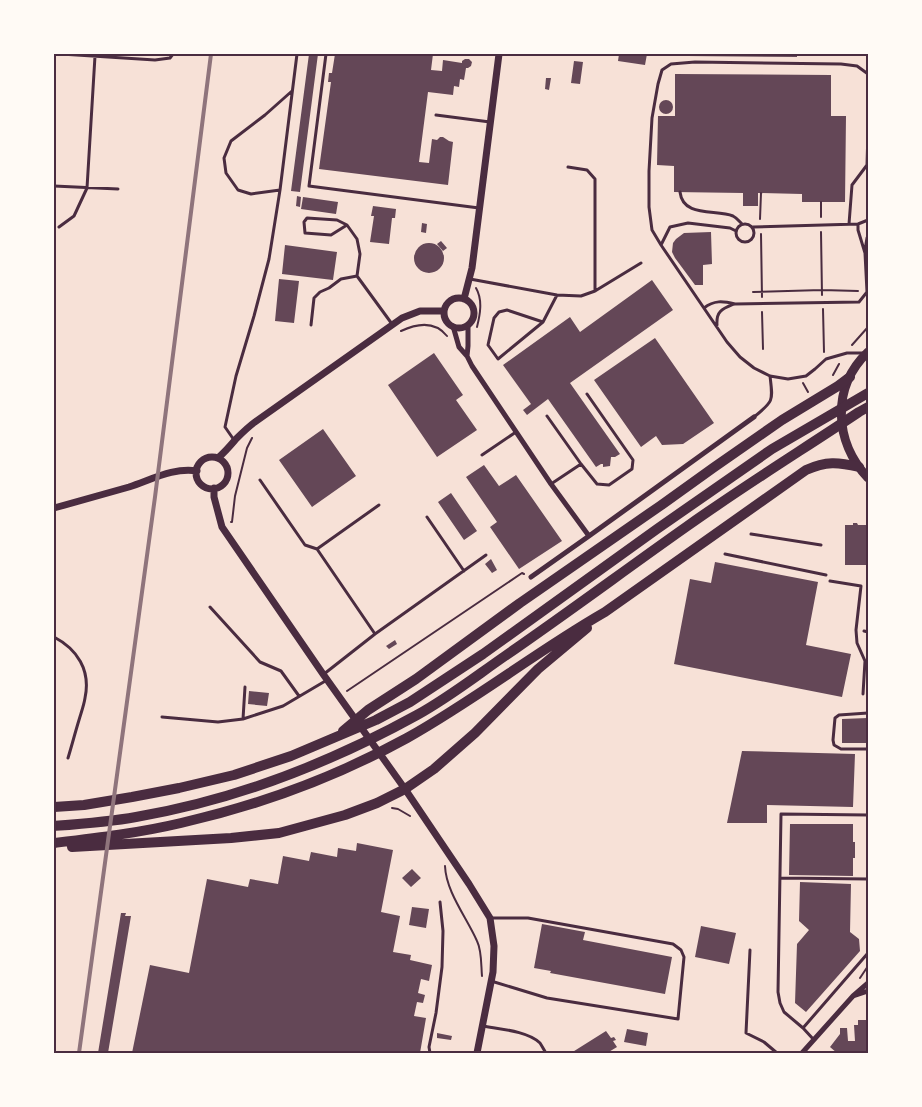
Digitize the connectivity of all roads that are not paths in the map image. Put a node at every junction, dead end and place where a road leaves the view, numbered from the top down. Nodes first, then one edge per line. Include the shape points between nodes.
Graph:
1 (61, 54) edge
2 (173, 54) edge
3 (297, 54) edge
4 (326, 54) edge
5 (499, 54) edge
6 (95, 56) junction
7 (868, 74) edge
8 (292, 91) junction
9 (436, 115) dead end
10 (490, 122) junction
11 (868, 131) edge
12 (568, 167) dead end
13 (54, 186) edge
14 (87, 188) junction
15 (118, 189) dead end
16 (280, 190) junction
17 (680, 192) dead end
18 (480, 209) junction
19 (868, 220) edge
20 (742, 224) junction
21 (849, 224) junction
22 (858, 224) junction
23 (347, 225) junction
24 (59, 227) dead end
25 (753, 227) junction
26 (736, 231) junction
27 (868, 236) edge
28 (661, 245) junction
29 (864, 253) junction
30 (641, 263) dead end
31 (358, 276) junction
32 (470, 279) junction
33 (595, 291) junction
34 (557, 295) junction
35 (464, 299) junction
36 (735, 304) junction
37 (704, 308) junction
38 (444, 311) junction
39 (543, 322) junction
40 (468, 324) junction
41 (310, 325) dead end
42 (393, 325) junction
43 (453, 326) junction
44 (717, 327) junction
45 (867, 352) edge
46 (467, 356) junction
47 (770, 376) junction
48 (850, 376) junction
49 (868, 393) edge
50 (587, 394) dead end
51 (868, 407) edge
52 (546, 416) dead end
53 (754, 417) joint
54 (516, 432) junction
55 (234, 441) junction
56 (482, 455) dead end
57 (218, 458) junction
58 (581, 464) junction
59 (859, 467) junction
60 (197, 471) junction
61 (868, 478) edge
62 (260, 480) dead end
63 (551, 484) junction
64 (214, 488) junction
65 (379, 505) dead end
66 (54, 508) edge
67 (427, 517) dead end
68 (751, 534) dead end
69 (589, 536) junction
70 (822, 545) dead end
71 (317, 549) junction
72 (726, 554) dead end
73 (486, 555) dead end
74 (464, 571) junction
75 (826, 575) dead end
76 (531, 577) road end
77 (830, 581) dead end
78 (210, 607) dead end
79 (605, 612) junction
80 (375, 634) junction
81 (54, 637) edge
82 (325, 677) junction
83 (245, 687) dead end
84 (863, 694) dead end
85 (299, 696) junction
86 (868, 713) edge
87 (162, 717) dead end
88 (243, 718) junction
89 (334, 738) junction
90 (868, 749) edge
91 (68, 758) dead end
92 (405, 789) junction
93 (54, 807) edge
94 (868, 815) edge
95 (54, 826) edge
96 (54, 842) edge
97 (54, 847) edge
98 (780, 878) junction
99 (868, 879) edge
100 (440, 902) dead end
101 (490, 918) junction
102 (750, 950) dead end
103 (868, 953) edge
104 (491, 981) junction
105 (868, 983) edge
106 (868, 991) edge
107 (853, 996) junction
108 (482, 1026) junction
109 (803, 1028) junction
110 (814, 1040) junction
111 (430, 1053) edge
112 (477, 1053) edge
113 (546, 1053) edge
114 (777, 1053) edge
115 (802, 1053) edge

1 - 6 lane
2 - 6 lane via 170,58 155,60
3 - 8 lane
4 - 18 lane via 309,186
5 - 10 street
6 - 14 lane
7 - 28 lane via 858,66 841,64 695,62 671,64 662,70 652,118 649,207 652,230
8 - 16 lane
8 - 16 lane via 231,141 224,158 226,173 238,190 252,194
9 - 10 lane
10 - 18 street
11 - 21 lane via 867,165 852,184
12 - 33 lane via 587,170 595,179
13 - 14 lane
14 - 15 lane
14 - 24 lane via 74,216
16 - 55 lane via 269,259 225,427
17 - 20 lane via 683,202 690,208 736,217
18 - 32 street
19 - 22 lane
20 - 25 lane
20 - 26 lane
21 - 22 lane
21 - 25 lane
22 - 29 lane
23 - 23 lane via 337,220 307,218 304,233 331,235
23 - 31 lane via 357,239 360,254
25 - 26 lane via 754,236 748,242 739,240
26 - 28 lane via 688,223 670,227
27 - 29 lane
28 - 37 lane
29 - 36 lane via 867,292 859,302
30 - 33 lane
31 - 41 lane via 341,279 314,298
31 - 42 lane
32 - 34 lane
32 - 35 street
33 - 34 lane via 581,296
34 - 39 lane
35 - 38 street via 449,301
35 - 40 street via 474,312
36 - 37 lane via 714,302
36 - 44 lane via 721,310 716,318
37 - 44 lane
38 - 42 street via 420,311
38 - 43 street via 445,318
39 - 39 lane via 498,359 488,345 494,318 499,312 507,310
40 - 43 street
40 - 46 street
42 - 55 street via 255,422
43 - 46 street via 458,346
44 - 47 lane via 740,357
45 - 47 lane via 826,359 806,376 788,379
45 - 48 main road
46 - 54 street
47 - 53 lane via 772,394 769,405
48 - 59 main road via 841,414 849,451
48 - 89 highway via 520,603 416,680 368,710
49 - 89 highway via 772,449 410,702
50 - 58 lane via 633,460 632,469 609,486 597,484
51 - 95 highway via 688,525 418,714 341,753 249,789 135,818
52 - 58 lane
53 - 69 street
54 - 56 lane
54 - 63 street
55 - 57 street
57 - 60 street via 205,459
57 - 64 street via 226,465 228,475 223,484
58 - 63 lane
59 - 61 main road
59 - 79 highway via 836,463 819,464 806,470
60 - 64 street via 201,484
60 - 66 street via 172,472
62 - 71 lane via 305,545
63 - 69 street
64 - 82 street via 222,527
65 - 71 lane
67 - 74 lane
68 - 70 lane
69 - 76 street
71 - 80 lane
72 - 75 lane
73 - 74 lane
74 - 80 lane
77 - 84 lane via 861,586 856,643 865,661
78 - 85 lane via 260,662 281,671
79 - 92 highway via 538,669 475,733
79 - 96 highway via 437,720 304,787 180,824
80 - 82 lane
81 - 91 lane via 77,655 86,679 86,696
82 - 85 lane
82 - 92 street
83 - 88 lane
85 - 88 lane via 283,706
86 - 90 lane via 835,718 833,740 840,749
87 - 88 lane via 218,722
89 - 93 highway via 234,775 132,797
92 - 97 highway via 345,815 279,833
92 - 101 street
94 - 98 lane via 781,814
98 - 99 lane
98 - 109 lane via 778,992 784,1012
100 - 111 lane via 442,959
101 - 104 street via 494,946
101 - 104 lane via 528,918 674,944 684,957 678,1019 547,998
102 - 114 lane via 746,1033
103 - 109 lane
104 - 108 street
105 - 107 street
106 - 107 street
107 - 110 street
108 - 112 street
108 - 113 lane via 530,1037 539,1042
109 - 110 lane
110 - 115 street

